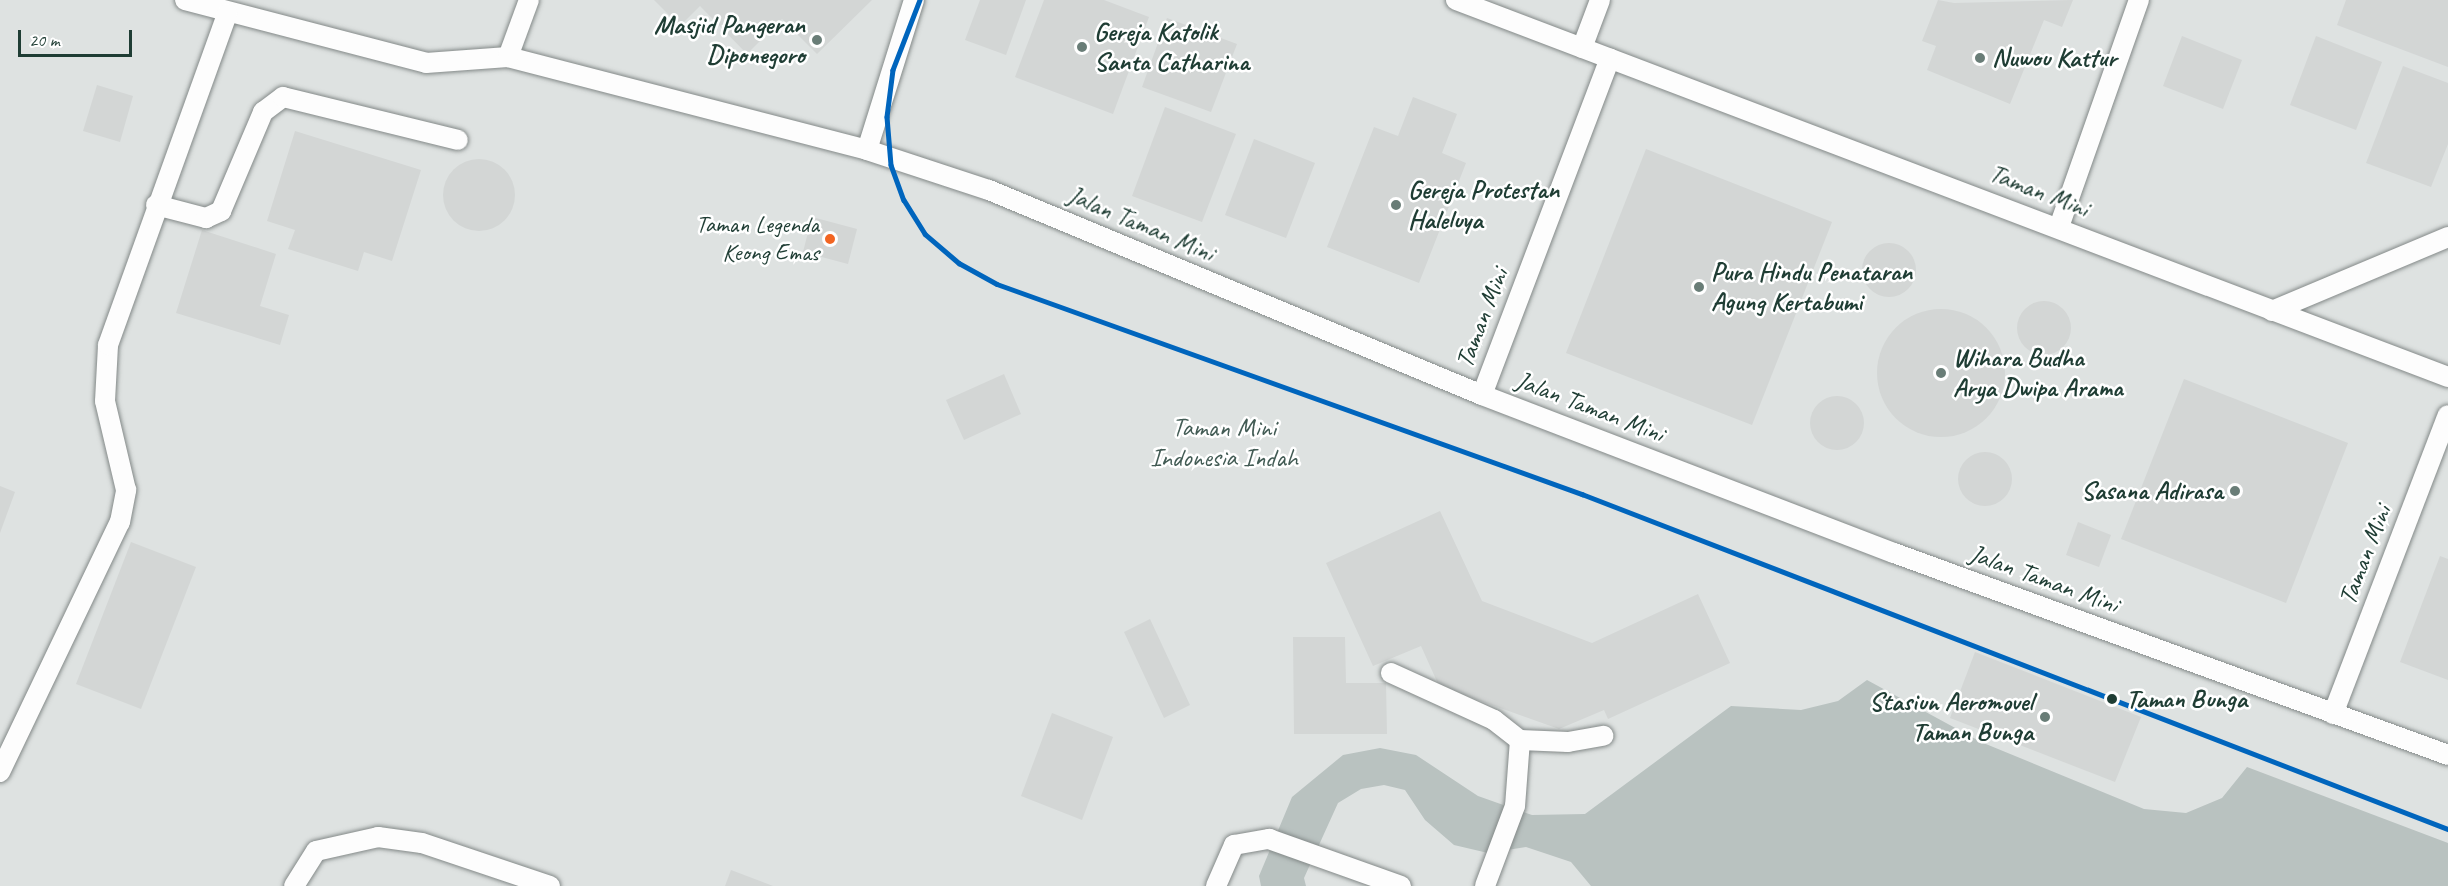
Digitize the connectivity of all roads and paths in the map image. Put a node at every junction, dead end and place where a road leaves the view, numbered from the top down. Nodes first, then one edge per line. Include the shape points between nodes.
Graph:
1 (185, 0) edge
2 (529, 0) edge
3 (914, 0) edge
4 (1456, 0) edge
5 (1600, 0) edge
6 (2139, 0) edge
7 (227, 15) junction
8 (1582, 48) junction
9 (508, 57) junction
10 (1610, 58) junction
11 (458, 140) dead end
12 (867, 150) junction
13 (156, 206) junction
14 (2059, 227) junction
15 (2448, 237) edge
16 (2272, 311) junction
17 (2448, 377) edge
18 (1482, 395) junction
19 (2448, 416) edge
20 (1391, 673) dead end
21 (2333, 714) junction
22 (1603, 736) dead end
23 (1520, 740) junction
24 (2448, 755) edge
25 (0, 772) edge
26 (294, 886) edge
27 (550, 886) edge
28 (1216, 886) edge
29 (1401, 886) edge
30 (1485, 886) edge

1 - 7 lane, Jalan Taman Mini
2 - 9 lane
3 - 12 lane
4 - 8 lane, Taman Mini
5 - 8 lane
6 - 14 lane
7 - 9 lane, Jalan Taman Mini via 426,63
7 - 13 lane
8 - 10 lane, Taman Mini
9 - 12 lane, Jalan Taman Mini
10 - 14 lane, Taman Mini
10 - 18 lane, Taman Mini
11 - 13 lane via 283,97 263,112 221,211 206,218
12 - 18 lane, Jalan Taman Mini via 989,190
13 - 25 lane via 108,345 105,401 126,490 120,522
14 - 16 lane, Taman Mini
15 - 16 lane
16 - 17 lane, Taman Mini
18 - 21 lane, Jalan Taman Mini
19 - 21 lane, Taman Mini
20 - 23 lane via 1494,720
21 - 24 lane, Jalan Taman Mini
22 - 23 lane via 1568,742
23 - 30 lane via 1515,806
26 - 27 lane via 316,851 378,837 422,843
28 - 29 lane via 1234,844 1269,838

